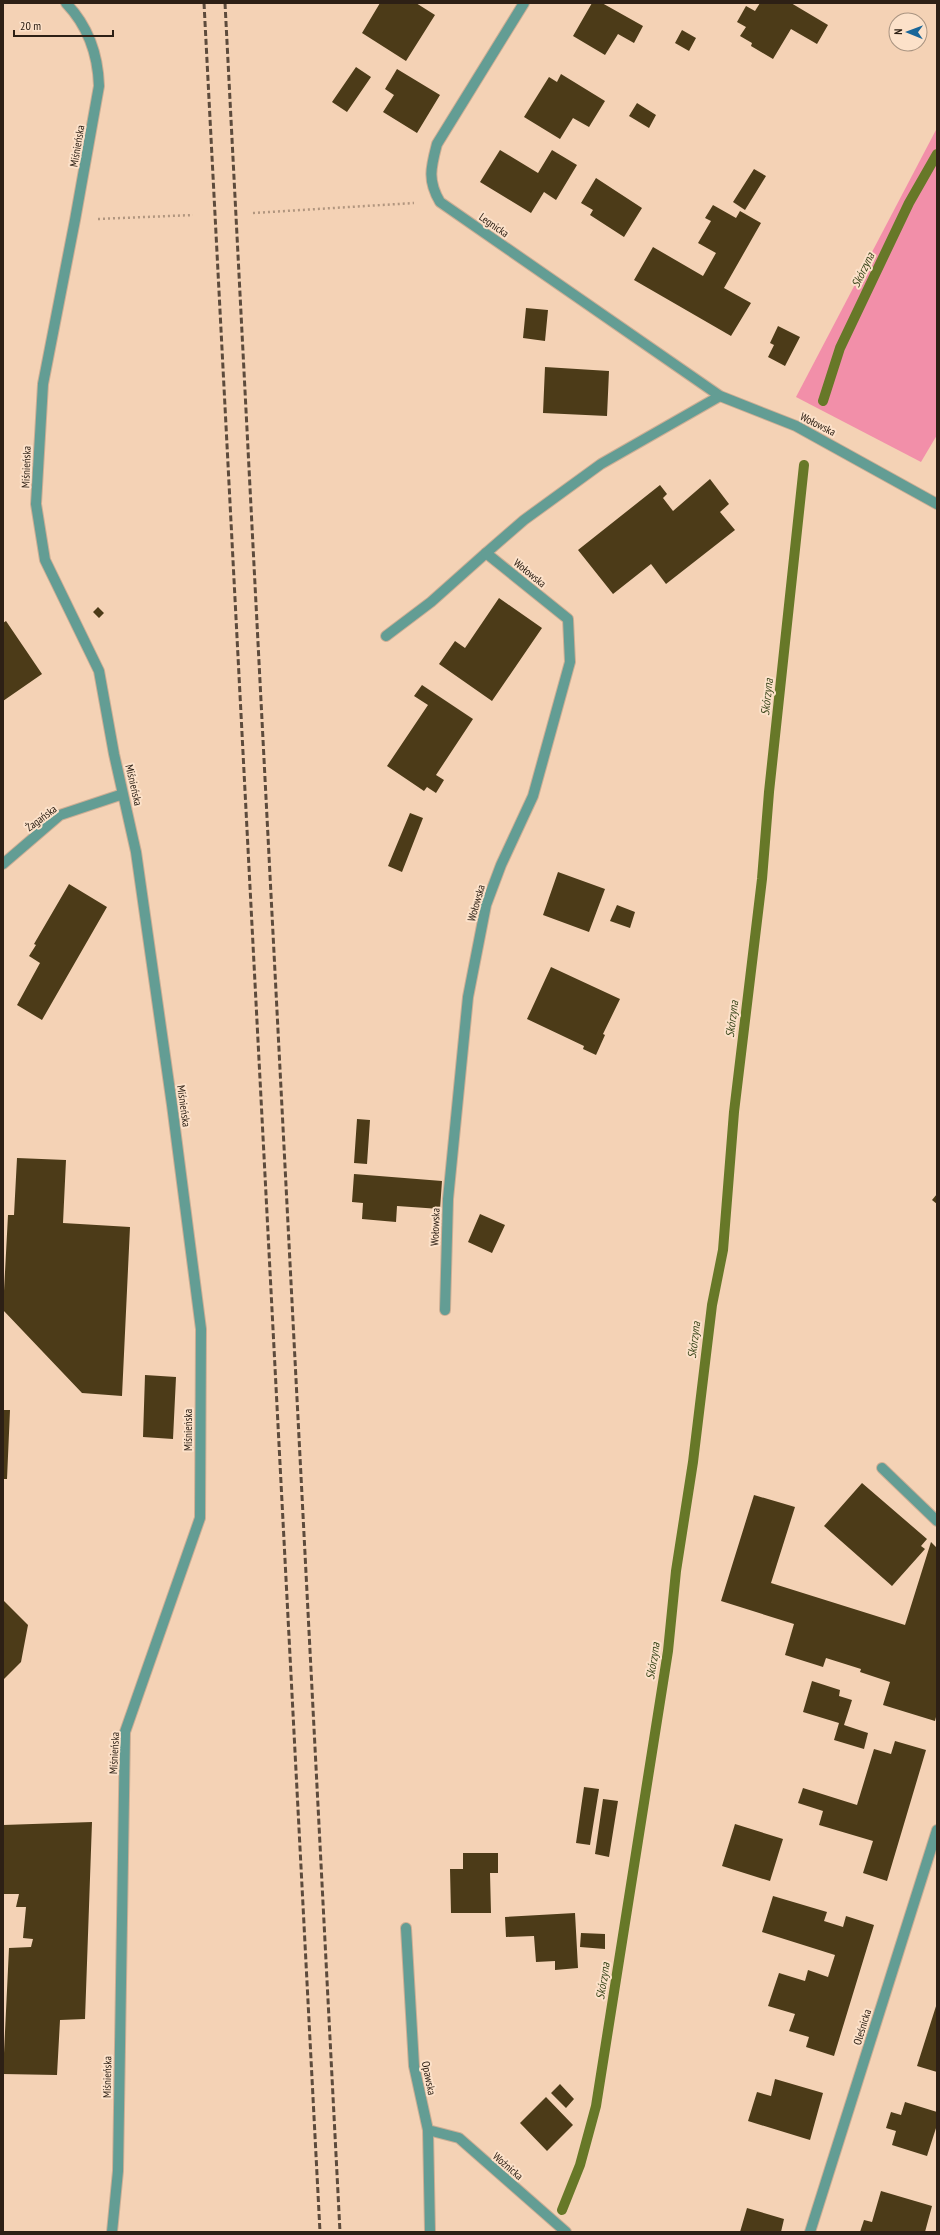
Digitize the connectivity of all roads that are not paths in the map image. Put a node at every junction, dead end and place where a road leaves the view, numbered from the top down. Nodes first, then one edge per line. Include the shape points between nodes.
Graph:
1 (66, 3) edge
2 (524, 3) edge
3 (720, 396) junction
4 (937, 504) edge
5 (486, 553) junction
6 (386, 636) dead end
7 (123, 794) junction
8 (3, 864) edge
9 (445, 1310) dead end
10 (882, 1468) dead end
11 (937, 1521) edge
12 (937, 1830) edge
13 (406, 1928) dead end
14 (428, 2130) junction
15 (112, 2232) edge
16 (430, 2232) edge
17 (566, 2232) edge
18 (810, 2232) edge

1 - 7 street, Miśnieńska via 89,36 98,67 96,107 43,384 36,504 45,560 99,671
2 - 3 street, Legnicka via 437,144 431,166 432,188 440,202
3 - 4 street, Wołowska via 796,426
3 - 5 street via 601,464 524,520
5 - 6 street via 431,602
5 - 9 street, Wołowska via 568,619 570,662 533,796 501,865 486,905 468,997 448,1199
7 - 8 street, Żagańska via 60,816
7 - 15 street, Miśnieńska via 139,868 201,1329 200,1518 126,1732 118,2171
10 - 11 street
12 - 18 street, Oleśnicka
13 - 14 street, Opawska via 414,2066
14 - 16 street, Opawska
14 - 17 street, Woźnicka via 459,2138

